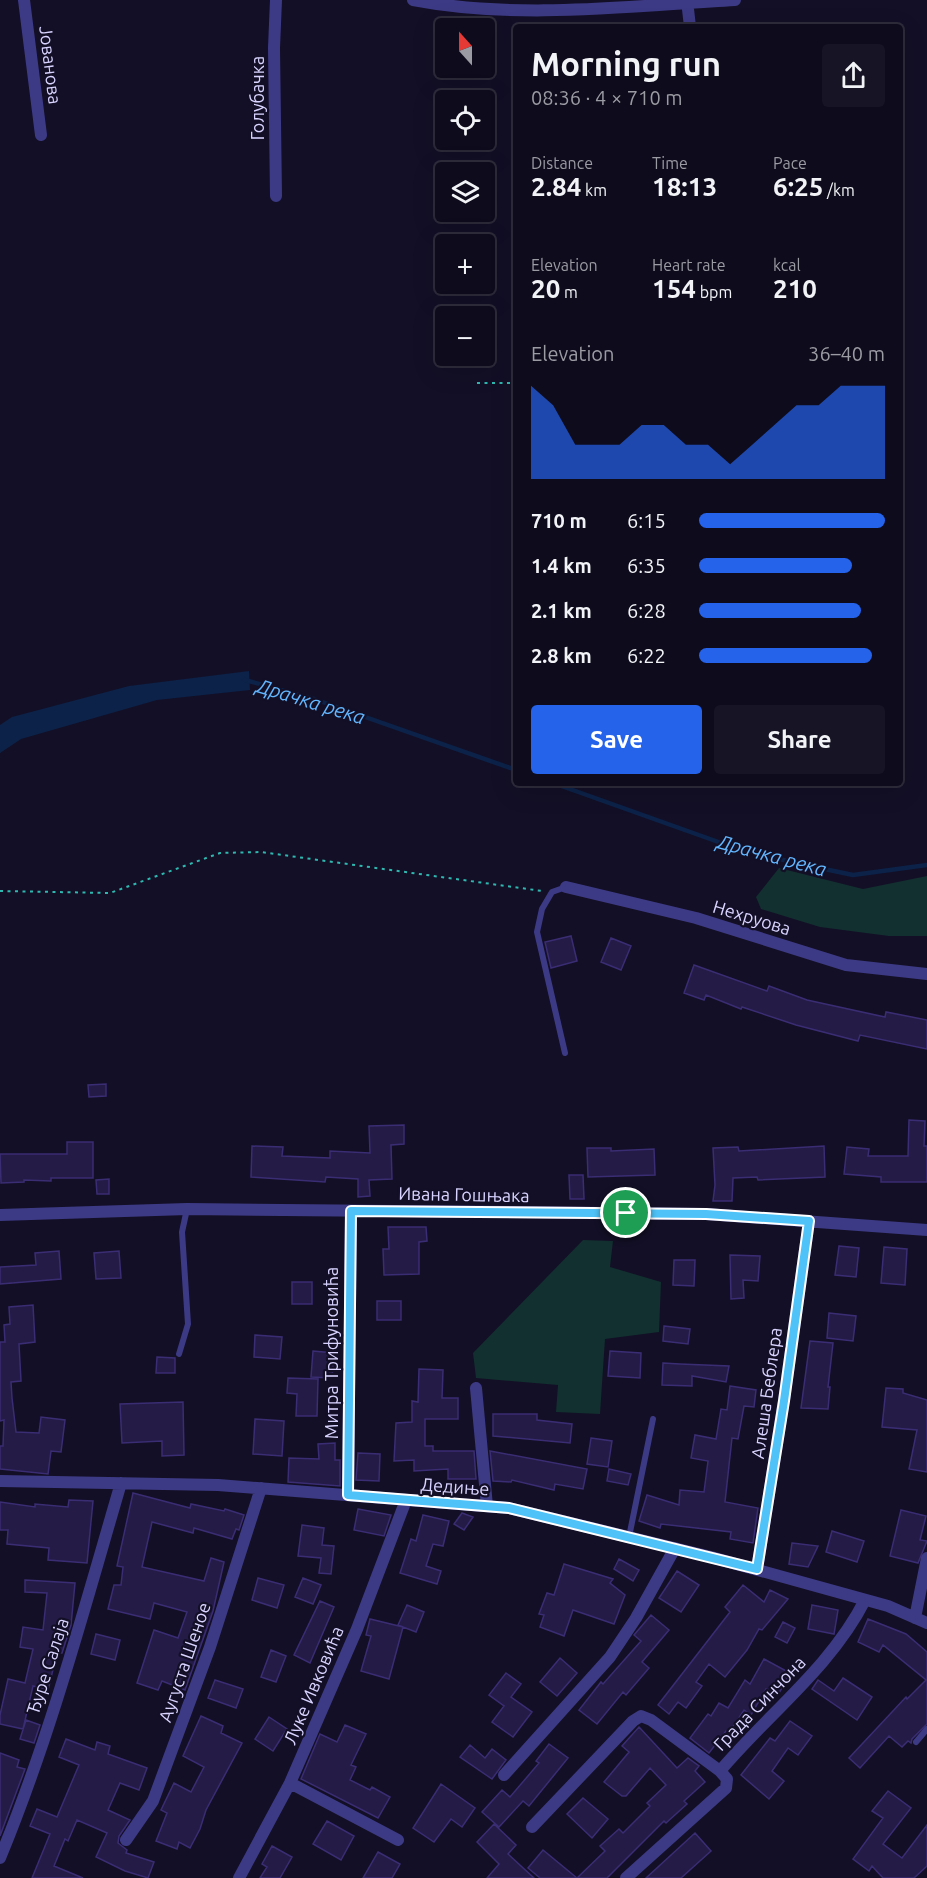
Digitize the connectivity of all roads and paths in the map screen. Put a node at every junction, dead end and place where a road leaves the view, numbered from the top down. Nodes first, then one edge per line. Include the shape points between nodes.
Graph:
1 (24, 0) edge
2 (276, 0) edge
3 (413, 0) edge
4 (735, 0) edge
5 (687, 1) edge
6 (533, 4) edge
7 (690, 24) edge
8 (41, 135) dead end
9 (276, 196) dead end
10 (477, 382) dead end
11 (513, 383) edge
12 (566, 887) joint
13 (0, 891) edge
14 (552, 892) junction
15 (927, 974) edge
16 (565, 1053) dead end
17 (187, 1209) junction
18 (351, 1211) junction
19 (0, 1215) edge
20 (809, 1221) junction
21 (927, 1230) edge
22 (179, 1354) dead end
23 (476, 1388) dead end
24 (653, 1419) dead end
25 (0, 1481) edge
26 (121, 1483) junction
27 (261, 1488) junction
28 (348, 1495) junction
29 (406, 1500) junction
30 (487, 1506) junction
31 (629, 1537) junction
32 (675, 1548) junction
33 (927, 1558) edge
34 (757, 1569) junction
35 (865, 1600) junction
36 (915, 1618) junction
37 (927, 1623) edge
38 (927, 1729) edge
39 (916, 1742) dead end
40 (720, 1771) junction
41 (504, 1775) dead end
42 (290, 1783) junction
43 (532, 1827) dead end
44 (398, 1839) dead end
45 (126, 1840) dead end
46 (0, 1858) edge
47 (239, 1878) edge
48 (627, 1878) edge

1 - 8 street, Јованова
2 - 9 street, Голубачка
3 - 6 street via 457,8
4 - 5 street
5 - 6 street via 583,10
5 - 7 street
10 - 11 path
12 - 14 lane
12 - 15 street, Нехруова via 696,918 846,965
13 - 14 path via 110,893 220,853 261,852
14 - 16 lane via 542,909 537,932
17 - 18 street, Ивана Гошњака
17 - 19 street, Ивана Гошњака
17 - 22 lane via 182,1232 188,1324
18 - 20 street, Ивана Гошњака via 706,1214
18 - 28 street, Митра Трифуновића
20 - 21 street, Ивана Гошњака
20 - 34 street, Алеша Беблера
23 - 30 street
24 - 31 lane
25 - 26 street, Дедиње
26 - 27 street, Дедиње
26 - 46 street, Ђуре Салаја via 22,1806
27 - 28 street, Дедиње
27 - 45 street, Аугуста Шеное via 210,1647 153,1801
28 - 29 street, Дедиње
29 - 30 street, Дедиње
29 - 42 street, Луке Ивковића via 357,1629
30 - 31 street, Дедиње
31 - 32 street, Дедиње
32 - 34 street, Дедиње
32 - 41 street via 610,1657
33 - 36 street
34 - 35 street, Дедиње
35 - 36 street, Дедиње
35 - 40 street, Града Синчона via 830,1655
36 - 37 street, Дедиње
38 - 39 lane
40 - 43 street, Града Синчона via 641,1716
40 - 48 street via 727,1779 726,1788
42 - 44 street
42 - 47 street, Луке Ивковића

